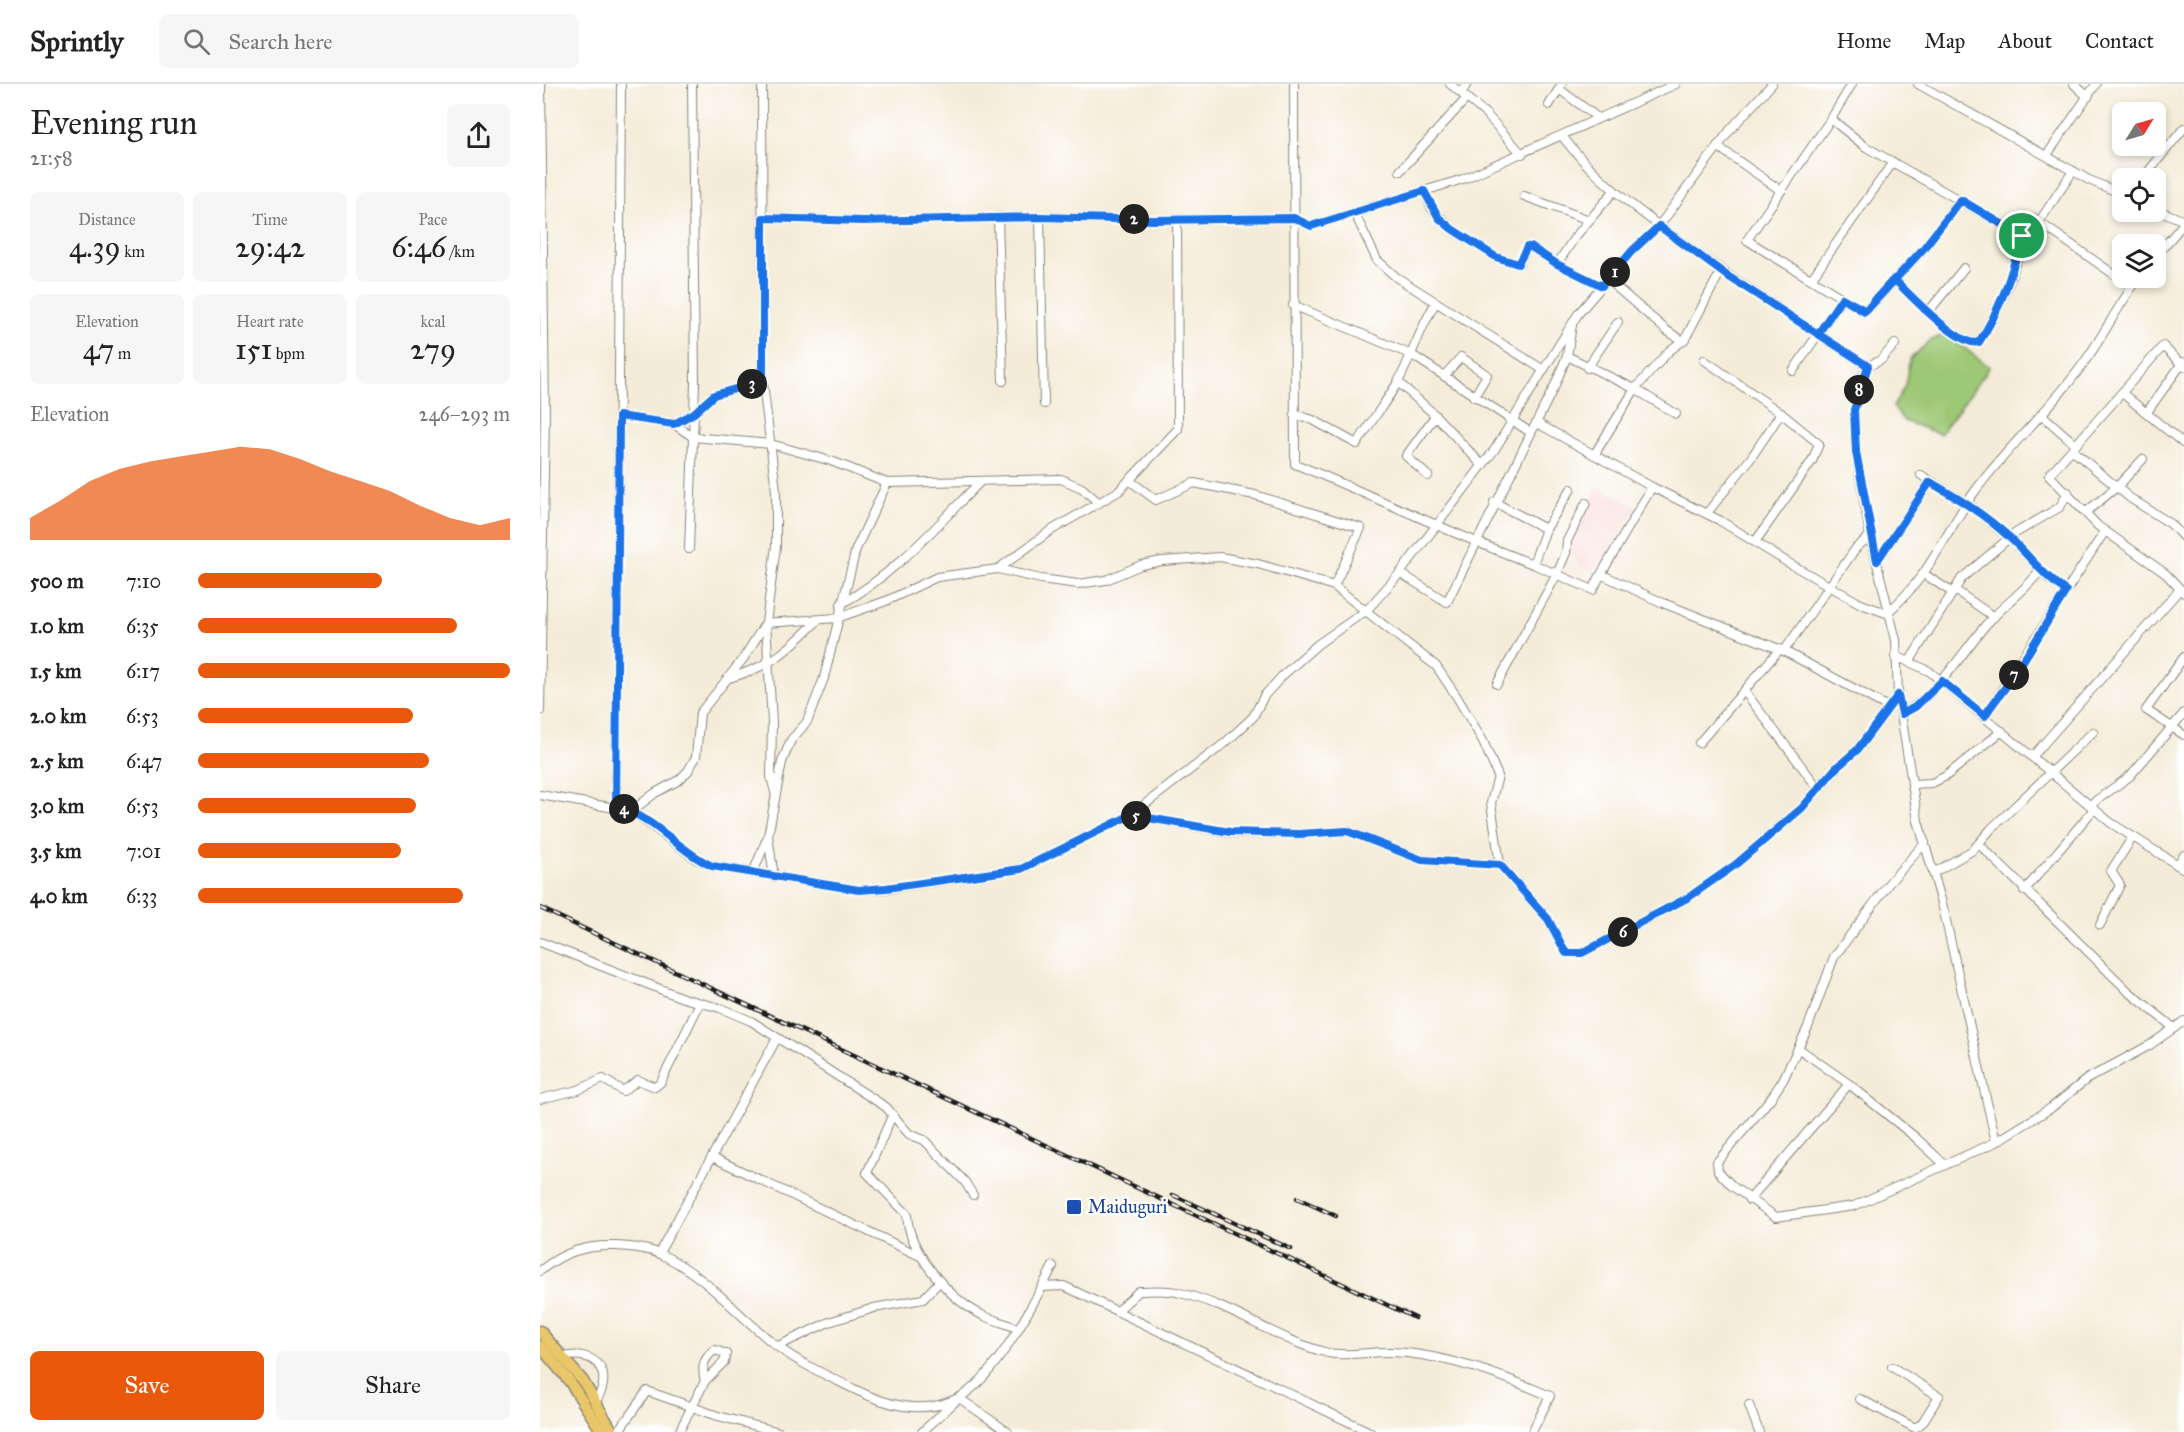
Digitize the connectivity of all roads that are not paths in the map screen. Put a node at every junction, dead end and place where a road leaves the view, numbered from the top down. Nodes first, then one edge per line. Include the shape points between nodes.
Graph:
1 (541, 84) edge
2 (621, 84) edge
3 (692, 84) edge
4 (762, 84) edge
5 (1294, 84) edge
6 (1450, 84) edge
7 (1467, 84) edge
8 (1674, 84) edge
9 (1772, 84) edge
10 (1852, 84) edge
11 (1918, 84) edge
12 (2074, 84) edge
13 (2096, 84) edge
14 (1560, 86) edge
15 (1464, 96) junction
16 (2088, 97) junction
17 (1549, 105) dead end
18 (1598, 118) junction
19 (1831, 119) junction
20 (2184, 128) edge
21 (1562, 136) junction
22 (1718, 146) junction
23 (1522, 154) junction
24 (2047, 154) junction
25 (1893, 162) junction
26 (2151, 168) edge
27 (1400, 171) dead end
28 (2073, 171) junction
29 (2112, 189) edge
30 (1780, 190) junction
31 (1424, 191) junction
32 (1614, 191) junction
33 (1524, 196) dead end
34 (1961, 200) junction
35 (1355, 214) junction
36 (2166, 214) edge
37 (998, 217) junction
38 (1040, 217) junction
39 (763, 218) junction
40 (1294, 218) junction
41 (1177, 220) junction
42 (1588, 220) junction
43 (2039, 222) junction
44 (2184, 222) edge
45 (1659, 226) junction
46 (2022, 236) junction
47 (2166, 244) edge
48 (1557, 264) junction
49 (1964, 268) dead end
50 (1721, 271) junction
51 (2112, 273) edge
52 (1812, 278) junction
53 (1894, 279) junction
54 (1605, 283) junction
55 (2131, 288) edge
56 (1842, 298) junction
57 (1436, 303) junction
58 (1293, 304) junction
59 (1929, 311) junction
60 (1573, 321) junction
61 (1618, 322) dead end
62 (1818, 334) junction
63 (1681, 340) junction
64 (1895, 344) dead end
65 (1412, 355) junction
66 (1567, 356) junction
67 (1704, 360) dead end
68 (2183, 364) edge
69 (1868, 366) junction
70 (1587, 368) junction
71 (1542, 369) junction
72 (1793, 371) dead end
73 (1444, 376) junction
74 (763, 381) junction
75 (1003, 381) dead end
76 (1398, 382) junction
77 (1635, 389) junction
78 (2122, 393) junction
79 (1474, 397) junction
80 (1044, 404) dead end
81 (1781, 412) junction
82 (2147, 412) junction
83 (694, 413) junction
84 (1294, 414) junction
85 (1676, 414) dead end
86 (2041, 414) junction
87 (619, 416) junction
88 (1435, 416) junction
89 (1512, 422) junction
90 (1537, 423) junction
91 (674, 424) junction
92 (1530, 432) junction
93 (693, 437) junction
94 (771, 444) junction
95 (2184, 444) edge
96 (2074, 447) junction
97 (1594, 454) junction
98 (2143, 459) dead end
99 (1482, 465) junction
100 (1428, 476) dead end
101 (1921, 476) dead end
102 (1129, 480) junction
103 (981, 481) junction
104 (1930, 482) junction
105 (887, 483) junction
106 (2118, 486) junction
107 (1652, 487) junction
108 (1571, 489) dead end
109 (2068, 492) junction
110 (1494, 502) junction
111 (1100, 503) junction
112 (1586, 503) dead end
113 (1967, 504) junction
114 (2086, 512) junction
115 (1707, 513) junction
116 (1437, 524) junction
117 (1546, 529) junction
118 (2105, 531) junction
119 (1870, 536) junction
120 (2010, 538) junction
121 (2184, 538) edge
122 (1755, 542) junction
123 (1477, 544) junction
124 (688, 549) dead end
125 (1877, 561) junction
126 (1533, 564) junction
127 (998, 569) junction
128 (2040, 571) junction
129 (1400, 573) junction
130 (1557, 574) junction
131 (1924, 574) junction
132 (1600, 576) junction
133 (1334, 586) junction
134 (1829, 586) junction
135 (1954, 591) junction
136 (2066, 591) junction
137 (2182, 591) edge
138 (841, 604) junction
139 (1367, 610) junction
140 (1888, 613) junction
141 (1994, 617) junction
142 (837, 618) junction
143 (818, 620) junction
144 (766, 623) junction
145 (1782, 650) junction
146 (1896, 656) junction
147 (2184, 657) edge
148 (1909, 662) junction
149 (767, 664) junction
150 (729, 678) junction
151 (1942, 681) junction
152 (1497, 684) dead end
153 (1745, 692) junction
154 (1898, 695) junction
155 (1888, 707) junction
156 (540, 711) edge
157 (2184, 713) edge
158 (1902, 714) junction
159 (1985, 716) junction
160 (2172, 728) junction
161 (2002, 731) junction
162 (2093, 732) dead end
163 (2184, 735) edge
164 (1700, 743) dead end
165 (2032, 757) junction
166 (2051, 773) junction
167 (1912, 784) junction
168 (1818, 788) junction
169 (775, 792) junction
170 (540, 795) edge
171 (616, 807) junction
172 (2092, 807) junction
173 (632, 811) junction
174 (1131, 815) junction
175 (768, 836) junction
176 (2132, 838) junction
177 (1925, 843) junction
178 (1979, 844) junction
179 (2184, 855) edge
180 (1500, 865) junction
181 (2180, 867) edge
182 (753, 873) junction
183 (1933, 873) junction
184 (774, 877) junction
185 (2024, 891) junction
186 (2100, 925) dead end
187 (540, 942) edge
188 (700, 1003) junction
189 (2184, 1021) edge
190 (2174, 1028) junction
191 (777, 1038) junction
192 (1798, 1048) junction
193 (1849, 1084) junction
194 (540, 1099) edge
195 (892, 1116) junction
196 (1996, 1142) junction
197 (712, 1157) junction
198 (1944, 1164) junction
199 (973, 1196) dead end
200 (1749, 1200) junction
201 (659, 1253) junction
202 (923, 1258) junction
203 (1053, 1266) dead end
204 (540, 1271) edge
205 (939, 1282) junction
206 (1042, 1287) junction
207 (1117, 1311) junction
208 (1017, 1328) junction
209 (540, 1331) edge
210 (540, 1346) edge
211 (778, 1346) junction
212 (564, 1357) junction
213 (1892, 1367) dead end
214 (705, 1381) dead end
215 (959, 1398) junction
216 (1860, 1399) dead end
217 (596, 1401) junction
218 (1749, 1405) dead end
219 (692, 1407) junction
220 (1913, 1430) edge
221 (602, 1432) edge
222 (613, 1432) edge
223 (618, 1432) edge
224 (679, 1432) edge
225 (779, 1432) edge
226 (922, 1432) edge
227 (1008, 1432) edge
228 (1370, 1432) edge
229 (1532, 1432) edge
230 (1759, 1432) edge

1 - 156 street via 545,413
2 - 87 street
3 - 83 street
4 - 39 street
5 - 40 street
6 - 15 street
7 - 15 street
8 - 18 street
9 - 22 street
10 - 19 street
11 - 24 street
12 - 16 street
13 - 16 street
14 - 17 street
14 - 18 street
15 - 23 street
15 - 27 street
16 - 24 street
18 - 21 street
19 - 25 street via 1866,147
19 - 30 street
20 - 26 street
21 - 23 street
21 - 32 street
22 - 30 street
22 - 45 street
23 - 31 street
24 - 28 street
25 - 34 street
25 - 52 street
28 - 29 street
28 - 43 street
30 - 52 street via 1747,240
31 - 35 street
31 - 48 street via 1439,218 1496,257 1518,264 1527,247 1531,247
32 - 42 street
32 - 45 street
33 - 42 street
34 - 46 street
34 - 53 street
35 - 40 street via 1311,226
35 - 57 street via 1377,260
36 - 44 street
37 - 38 street
37 - 39 street via 863,221
37 - 75 street
38 - 41 street
38 - 80 street
39 - 74 street
40 - 41 street
40 - 58 street
41 - 102 street via 1178,429
42 - 48 street
43 - 46 street via 2033,218
43 - 51 street
44 - 47 street
45 - 50 street
45 - 54 street
46 - 59 street via 2009,283 1979,342 1969,342 1942,325
48 - 54 street
49 - 59 street
50 - 62 street
50 - 63 street via 1692,328
52 - 56 street
53 - 56 street via 1865,312
53 - 59 street
54 - 60 street
54 - 63 street
55 - 86 street via 2089,355
56 - 62 street
57 - 65 street via 1421,328
57 - 71 street
58 - 65 street
58 - 84 street
60 - 66 street
60 - 71 street
61 - 70 street
62 - 69 street
62 - 72 street
63 - 77 street
64 - 69 street via 1881,360
65 - 73 street
65 - 76 street
66 - 70 street
66 - 90 street
67 - 81 street
68 - 78 street via 2163,346
68 - 82 street
69 - 119 street via 1854,410 1856,452
70 - 77 street
71 - 89 street
73 - 79 street
73 - 79 street via 1461,357 1487,375
74 - 83 street via 714,395
74 - 94 street
76 - 84 street via 1357,444
76 - 88 street
77 - 85 street
77 - 97 street
78 - 82 street
78 - 96 street
79 - 89 street
81 - 115 street
81 - 122 street via 1816,440 1819,450
82 - 95 street
83 - 91 street
83 - 93 street
84 - 116 street via 1295,464
86 - 96 street
86 - 113 street via 2000,458
87 - 91 street
87 - 171 street
88 - 99 street
88 - 100 street via 1406,456
89 - 92 street
89 - 99 street
90 - 92 street
90 - 97 street
91 - 93 street
92 - 110 street
93 - 94 street
93 - 124 street
94 - 105 street via 831,461
94 - 144 street via 776,546
96 - 106 street
96 - 109 street via 2049,475
97 - 107 street
98 - 106 street
99 - 116 street
101 - 104 street
102 - 111 street
102 - 133 street via 1155,500 1194,483 1255,495 1361,528
103 - 105 street
103 - 111 street via 1061,479 1082,488
103 - 138 street via 891,571
104 - 113 street
104 - 125 street
105 - 138 street via 856,549
106 - 114 street
106 - 121 street
107 - 115 street
107 - 132 street
108 - 117 street
109 - 114 street
109 - 120 street via 2060,507
110 - 117 street
110 - 123 street
111 - 127 street via 1050,531
112 - 130 street via 1567,541
113 - 120 street
113 - 131 street
114 - 118 street
115 - 122 street
116 - 123 street
116 - 129 street
117 - 126 street
118 - 136 street
118 - 137 street via 2166,574
119 - 125 street
119 - 134 street via 1856,548
120 - 128 street
120 - 135 street via 1975,565
122 - 134 street
123 - 126 street
123 - 129 street via 1447,602
125 - 140 street
126 - 130 street
127 - 133 street via 1078,584 1106,580 1162,561 1220,557
127 - 142 street via 937,577
128 - 136 street
128 - 141 street
129 - 139 street
130 - 132 street via 1593,590
130 - 152 street
131 - 135 street
131 - 140 street
132 - 145 street
133 - 139 street
134 - 140 street via 1861,604
134 - 145 street
135 - 141 street
135 - 148 street
136 - 159 street
137 - 165 street
138 - 142 street
139 - 174 street via 1318,644 1264,696 1253,717
139 - 180 street via 1436,666 1483,741 1498,776 1491,802
140 - 146 street
141 - 151 street
142 - 143 street
142 - 169 street via 824,678 807,722 788,746
143 - 144 street
143 - 149 street via 779,658
144 - 149 street
144 - 150 street
145 - 153 street
145 - 155 street
146 - 148 street
146 - 154 street
147 - 160 street via 2146,710
148 - 151 street
149 - 150 street
149 - 169 street via 771,777
150 - 173 street via 700,713 696,757 688,771
151 - 158 street
151 - 159 street
153 - 164 street
153 - 168 street
154 - 155 street
154 - 158 street
155 - 168 street via 1857,750
157 - 160 street
158 - 167 street
159 - 161 street
160 - 163 street
160 - 172 street via 2130,776
161 - 165 street
161 - 167 street via 1946,776 1932,783
162 - 166 street
165 - 166 street
166 - 172 street
166 - 178 street
167 - 177 street
168 - 180 street via 1802,808 1715,882 1582,953 1566,953 1548,919
169 - 175 street
170 - 171 street
171 - 173 street
172 - 176 street
172 - 185 street
173 - 182 street via 696,859
174 - 180 street via 1230,832 1347,831 1422,860
174 - 184 street via 1021,869 859,890
175 - 182 street
175 - 184 street
176 - 181 street
176 - 186 street via 2111,871 2120,885
177 - 183 street
177 - 192 street via 1889,883 1834,957
178 - 183 street
178 - 185 street
179 - 181 street
182 - 184 street
183 - 196 street
185 - 190 street via 2128,991
187 - 188 street
188 - 191 street via 751,1021
188 - 194 street via 655,1087 638,1080 623,1091 603,1079
189 - 190 street
190 - 196 street via 2087,1079
191 - 195 street via 886,1107
191 - 197 street
192 - 193 street
192 - 200 street via 1771,1098 1717,1162 1718,1171
193 - 198 street
193 - 200 street
195 - 199 street via 909,1134 924,1140 965,1182
195 - 202 street via 867,1173 907,1214 908,1229
196 - 198 street
197 - 201 street
197 - 202 street
198 - 200 street via 1854,1206 1776,1216
201 - 204 street via 601,1245 576,1249
201 - 211 street via 682,1267
202 - 205 street
203 - 206 street
205 - 208 street via 981,1314
205 - 211 street via 923,1299 829,1322
206 - 207 street via 1064,1286
206 - 208 street
207 - 228 street
207 - 229 street via 1139,1291 1178,1292 1331,1353 1433,1355 1550,1396
208 - 215 street via 990,1371
209 - 212 highway
210 - 221 highway via 570,1382
211 - 215 street via 886,1403 919,1407
212 - 217 highway
212 - 217 street via 578,1353 597,1364 603,1376
213 - 220 street via 1939,1396
214 - 219 street
215 - 226 street
215 - 227 street
216 - 220 street
217 - 222 highway
218 - 230 street
219 - 223 street via 647,1391
219 - 224 street
219 - 225 street

